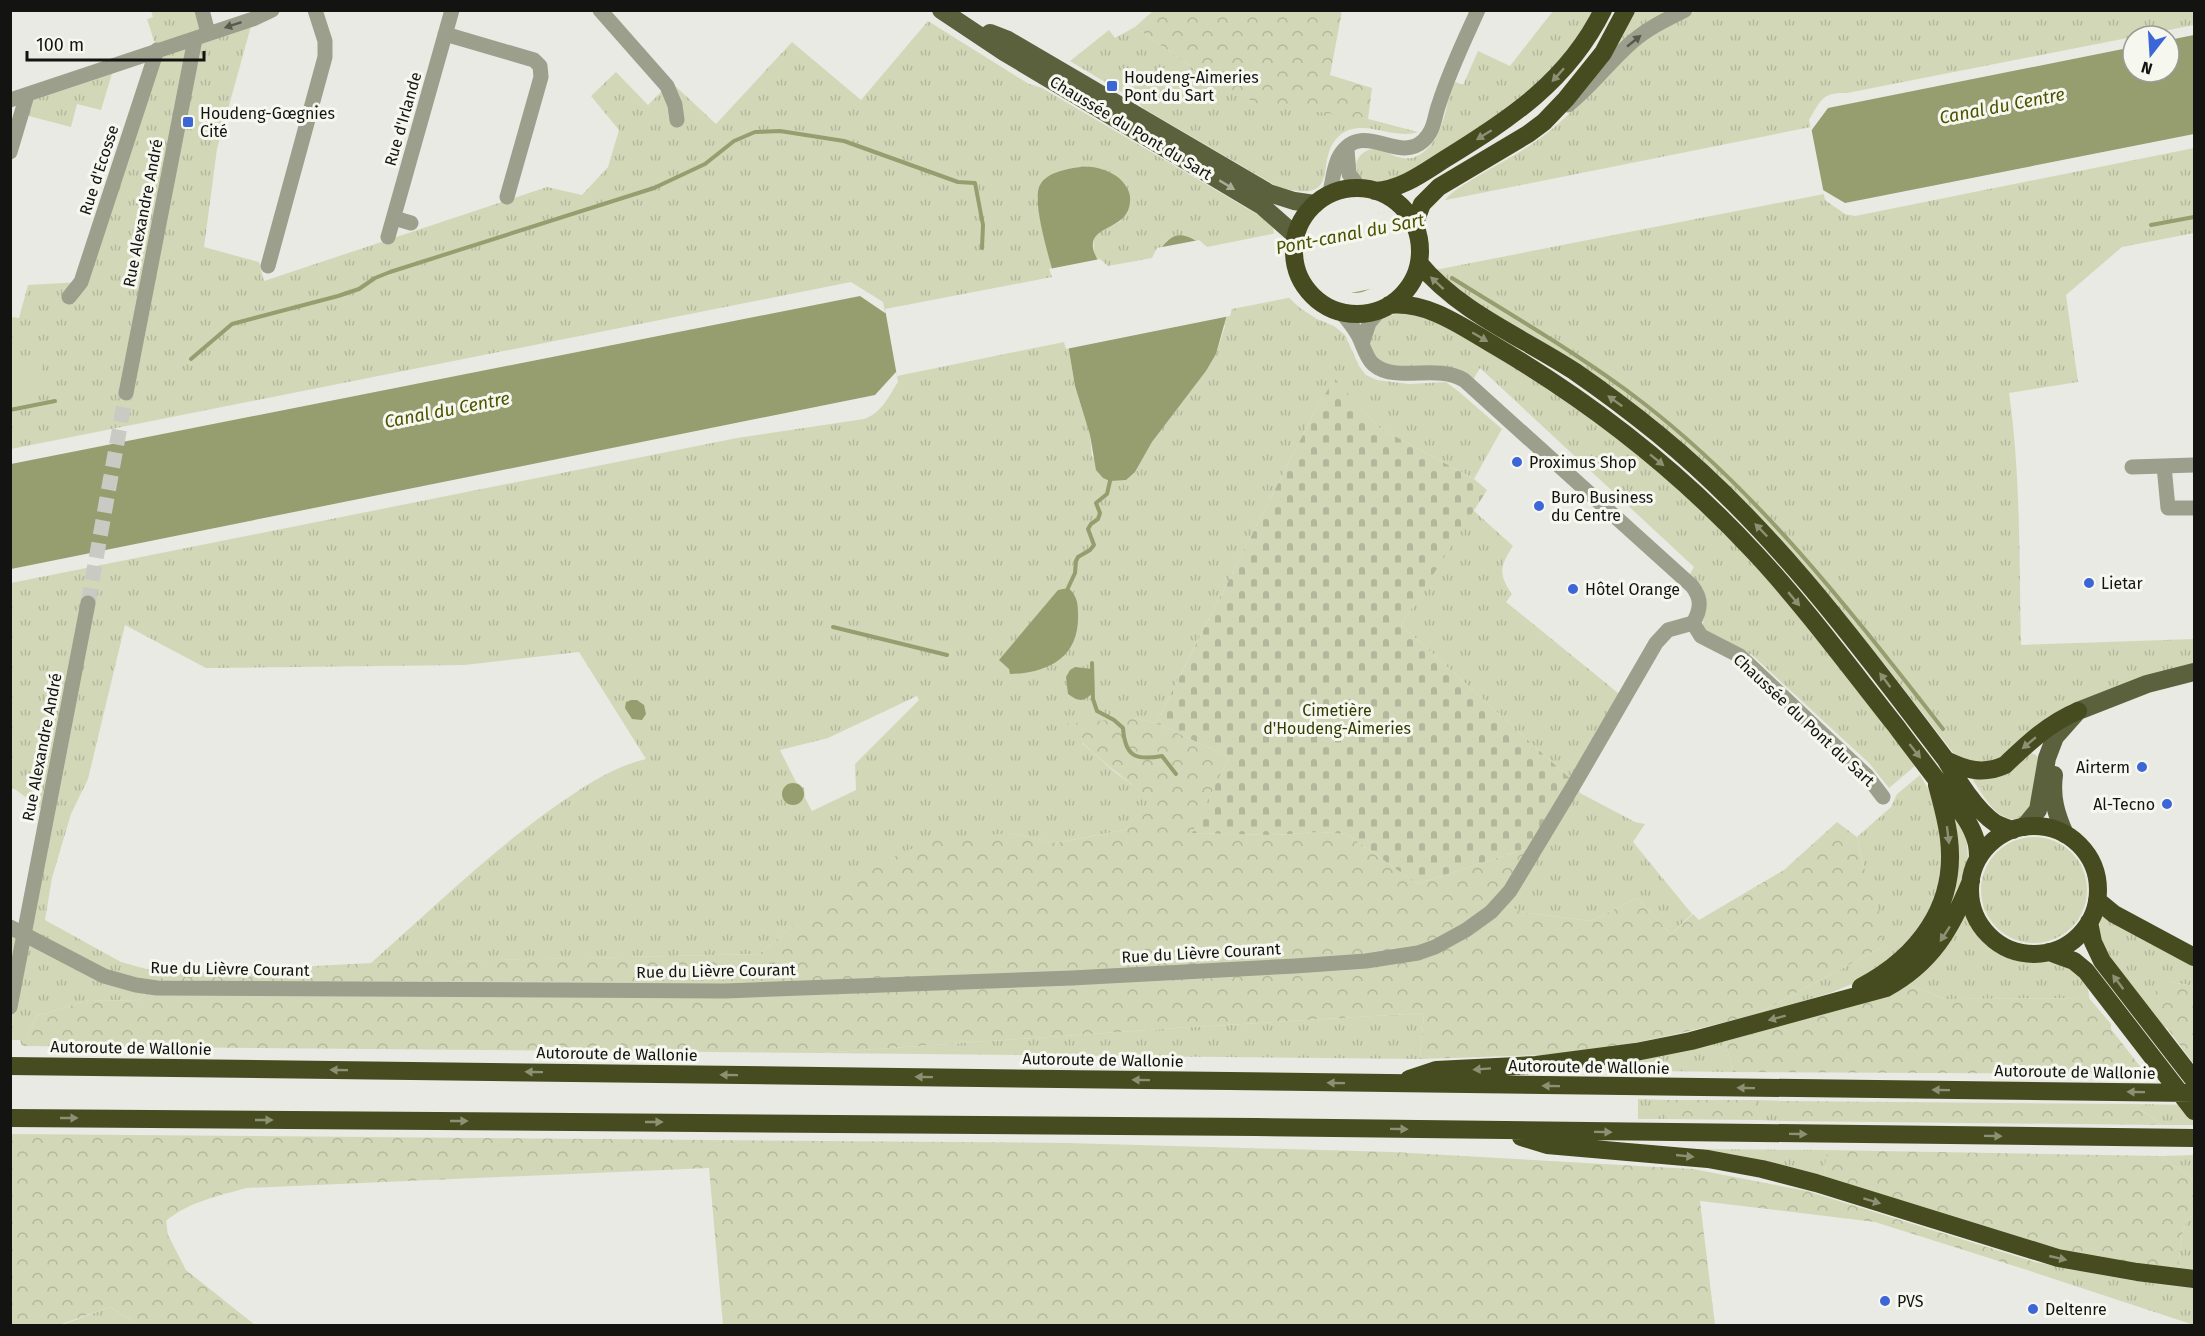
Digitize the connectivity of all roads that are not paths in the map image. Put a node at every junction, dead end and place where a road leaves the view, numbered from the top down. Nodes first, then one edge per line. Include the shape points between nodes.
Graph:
1 (202, 10) edge
2 (272, 10) edge
3 (315, 10) edge
4 (452, 10) edge
5 (600, 10) edge
6 (941, 10) edge
7 (1478, 10) edge
8 (1604, 10) edge
9 (1626, 10) edge
10 (1685, 10) edge
11 (963, 23) junction
12 (445, 34) junction
13 (201, 36) junction
14 (157, 50) junction
15 (27, 95) junction
16 (10, 100) edge
17 (677, 120) dead end
18 (1544, 122) junction
19 (1347, 149) junction
20 (10, 152) edge
21 (1368, 190) junction
22 (508, 197) dead end
23 (1322, 200) junction
24 (394, 218) junction
25 (411, 223) dead end
26 (1414, 225) junction
27 (1296, 236) junction
28 (388, 237) dead end
29 (1419, 263) junction
30 (268, 266) dead end
31 (69, 297) dead end
32 (1385, 307) junction
33 (1341, 312) junction
34 (1362, 344) junction
35 (126, 393) tunnel mouth
36 (2194, 465) edge
37 (2164, 466) junction
38 (2132, 467) dead end
39 (2194, 508) edge
40 (88, 603) tunnel mouth
41 (1693, 623) junction
42 (2194, 672) edge
43 (2194, 684) edge
44 (2078, 711) junction
45 (1946, 760) junction
46 (1935, 778) junction
47 (1883, 797) dead end
48 (2018, 828) junction
49 (2065, 834) junction
50 (1978, 859) junction
51 (1971, 881) junction
52 (2097, 900) junction
53 (2089, 922) junction
54 (17, 930) edge
55 (2049, 952) junction
56 (2194, 957) edge
57 (1827, 1004) junction
58 (10, 1007) edge
59 (10, 1066) edge
60 (2194, 1080) edge
61 (1395, 1084) junction
62 (2194, 1093) edge
63 (2194, 1112) edge
64 (10, 1118) edge
65 (1503, 1131) junction
66 (2194, 1138) edge
67 (2194, 1279) edge

1 - 13 street, Rue Alexandre André
2 -> 13 street
3 - 30 street via 325,41 325,57
4 - 12 street, Rue d'Irlande
5 - 17 street via 667,86
6 - 11 main road, Chaussée du Pont du Sart
7 - 19 street via 1438,105 1431,132 1422,143 1401,148 1363,140
8 -> 21 highway via 1584,43 1532,101 1414,178 1391,190
9 - 18 highway via 1584,79
18 -> 10 street via 1595,82 1634,40
11 - 23 main road, Chaussée du Pont du Sart via 1008,40 1269,193 1294,201
11 -> 27 main road, Chaussée du Pont du Sart via 1004,52 1262,206
12 - 22 street via 534,60 540,66
12 - 24 street, Rue d'Irlande
13 - 14 street
13 - 35 street, Rue Alexandre André
14 - 15 street
14 - 31 street, Rue d'Ecosse via 81,282
15 - 16 street
15 - 20 street
18 - 26 highway via 1439,187 1422,204
19 - 21 street via 1349,174
19 - 23 street via 1341,153
21 - 23 highway via 1350,189
21 - 26 highway via 1385,195 1402,207
23 - 27 highway via 1303,219
24 - 25 street
24 - 28 street, Rue d'Irlande
26 - 29 highway
27 - 33 highway via 1295,260 1303,283 1319,301
29 - 32 highway via 1408,287
45 -> 29 highway via 1853,637 1731,499 1627,409 1452,296
32 - 33 highway via 1361,314
32 - 34 street via 1370,323
32 -> 46 highway via 1405,304 1428,310 1465,329 1564,390 1664,465 1756,554
33 - 34 street
34 - 41 street via 1371,361 1393,373 1440,372 1464,380 1685,579 1700,599
36 - 37 street
37 - 38 street
37 - 39 street via 2168,508
40 - 54 street, Rue Alexandre André
41 - 47 street, Chaussée du Pont du Sart via 1701,636 1740,656 1867,776
41 - 54 street, Rue du Lièvre Courant via 1668,630 1656,644 1534,854 1500,903 1458,935 1418,953 1295,966 725,991 157,988 104,976
42 - 44 main road via 2147,684
43 - 49 main road via 2141,696 2094,713 2067,736 2052,794
44 -> 45 highway via 2047,728 1997,769 1971,770
44 - 48 main road via 2055,737 2047,758 2038,810
45 - 48 highway via 1985,814 1997,824
46 - 50 highway via 1972,829
46 -> 57 highway via 1947,823 1950,861 1935,918 1899,964
48 - 49 highway via 2052,829
48 - 50 highway via 1993,841
49 - 52 highway via 2088,857 2097,878
50 - 51 highway
51 - 55 highway via 1974,912 1991,937 2018,951
51 -> 57 highway via 1948,930 1905,978 1886,988
52 - 53 highway
52 - 56 highway via 2114,914
53 - 55 highway via 2072,941
60 -> 53 highway via 2102,961
54 - 58 street, Rue Alexandre André
55 - 63 highway via 2074,961 2086,971
57 -> 61 highway via 1636,1052 1536,1065 1436,1070
61 -> 59 highway, Autoroute de Wallonie
62 -> 61 highway, Autoroute de Wallonie
64 -> 65 highway
65 -> 66 highway
65 -> 67 highway via 1547,1145 1708,1158 1762,1169 2058,1258

